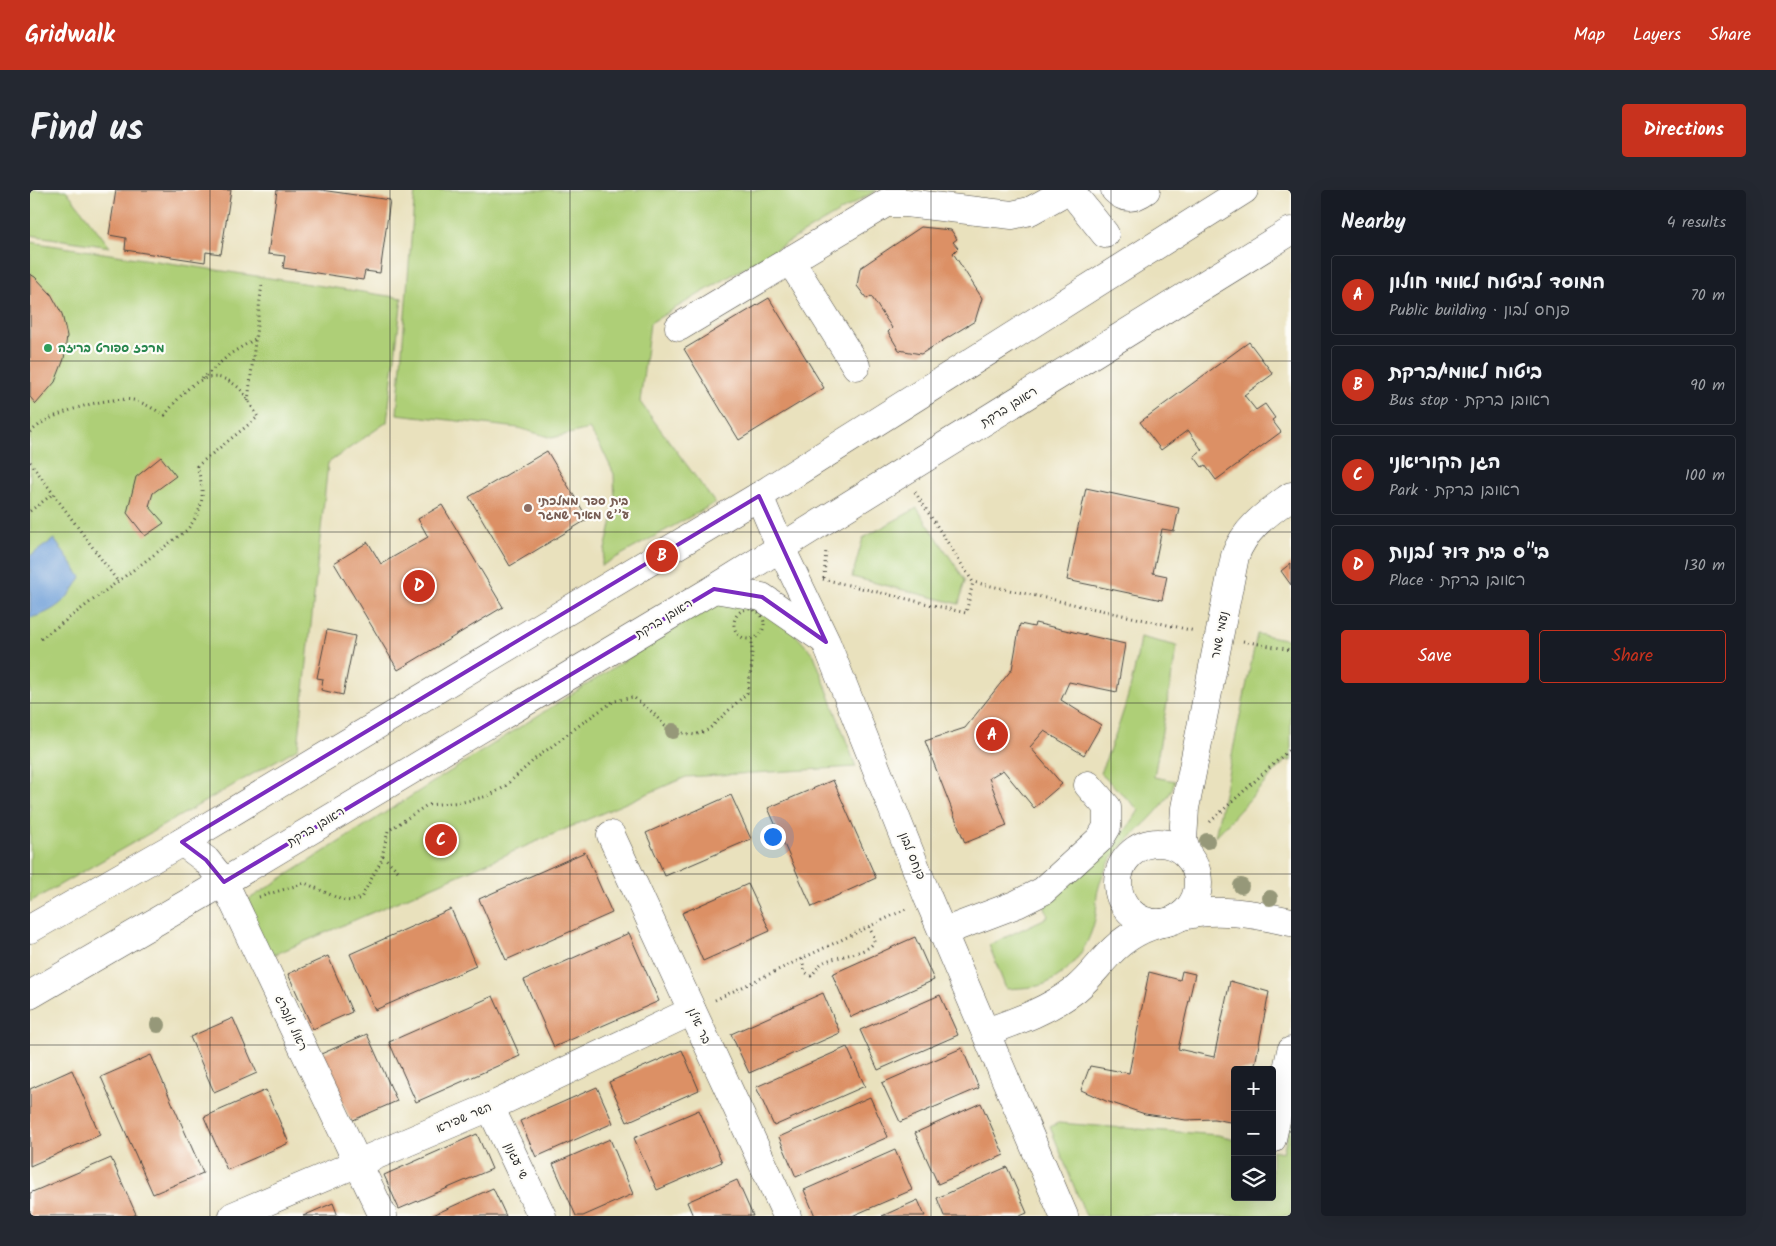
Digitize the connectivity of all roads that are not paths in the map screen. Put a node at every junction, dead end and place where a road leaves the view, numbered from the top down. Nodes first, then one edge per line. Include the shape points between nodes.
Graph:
1 (1069, 190) edge
2 (1115, 190) edge
3 (1146, 190) edge
4 (1244, 190) edge
5 (1291, 231) edge
6 (1104, 234) dead end
7 (790, 260) junction
8 (679, 327) dead end
9 (856, 366) dead end
10 (759, 496) junction
11 (1291, 496) edge
12 (786, 560) junction
13 (714, 589) junction
14 (826, 642) junction
15 (1088, 785) dead end
16 (1187, 795) junction
17 (611, 835) dead end
18 (182, 842) junction
19 (1144, 846) junction
20 (1190, 858) junction
21 (224, 882) junction
22 (1124, 904) junction
23 (1256, 915) junction
24 (1173, 920) junction
25 (1291, 922) edge
26 (30, 929) edge
27 (943, 932) junction
28 (1108, 955) junction
29 (30, 995) edge
30 (692, 1011) junction
31 (986, 1032) junction
32 (1291, 1051) edge
33 (490, 1107) junction
34 (1276, 1121) edge
35 (357, 1163) junction
36 (233, 1216) edge
37 (383, 1216) edge
38 (542, 1216) edge
39 (787, 1216) edge
40 (1064, 1216) edge

1 - 6 street
1 - 7 street via 1030,211 1012,215 886,203
2 - 3 street via 1128,198 1137,197
4 - 10 street
5 - 12 street, ראובן ברקת via 903,472
7 - 8 street
7 - 9 street
10 - 12 street, פנחס לבון
10 - 18 street
11 - 16 street, נעמי שמר via 1255,524 1235,556
12 - 13 street, ראובן ברקת
12 - 14 street, פנחס לבון
13 - 14 street via 762,597
13 - 21 street, ראובן ברקת
14 - 27 street, פנחס לבון
15 - 27 street via 1106,807 1107,827 1100,839 1042,891
16 - 19 street, נעמי שמר via 1164,830
16 - 20 street, נעמי שמר via 1183,821
17 - 30 street, בר אילן
18 - 21 street, ראול ולנברג via 206,860
18 - 26 street
19 - 20 street via 1168,845
19 - 22 street via 1133,853 1122,868 1119,886
20 - 23 street via 1219,895
20 - 24 street via 1198,881 1197,893 1192,904
21 - 29 street, ראובן ברקת
21 - 35 street, ראול ולנברג
22 - 24 street via 1143,920 1155,923
22 - 28 street via 1122,924
23 - 24 street via 1202,913
23 - 25 street
24 - 28 street via 1143,929
27 - 31 street, פנחס לבון
28 - 31 street via 1087,979 1064,997 1041,1011
30 - 33 street, השר שפירא
30 - 39 street, בר אילן
31 - 40 street, פנחס לבון
32 - 34 street
33 - 35 street, השר שפירא
33 - 38 street, שי עגנון
35 - 36 street, השר שפירא
35 - 37 street, ראול ולנברג

